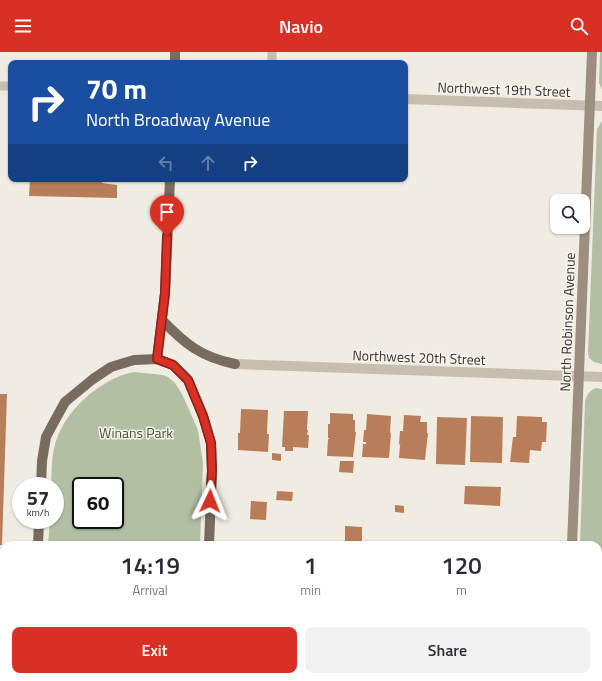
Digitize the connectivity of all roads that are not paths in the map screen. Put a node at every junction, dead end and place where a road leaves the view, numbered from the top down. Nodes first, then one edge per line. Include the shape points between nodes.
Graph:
1 (592, 52) edge
2 (408, 99) edge
3 (590, 106) junction
4 (602, 106) edge
5 (170, 182) edge
6 (162, 320) junction
7 (157, 359) junction
8 (235, 364) joint
9 (579, 376) junction
10 (602, 377) edge
11 (41, 477) edge
12 (39, 529) edge
13 (38, 541) edge
14 (208, 541) edge
15 (572, 541) edge

1 - 3 street, North Robinson Avenue
2 - 3 street, Northwest 19th Street
3 - 4 street, Northwest 19th Street
3 - 9 street, North Robinson Avenue
5 - 6 main road
6 - 7 main road
6 - 8 main road via 178,337 200,352 210,358
7 - 11 main road via 134,360 111,367 65,402 46,437
7 - 14 main road via 173,365 188,380 211,443
8 - 9 street, Northwest 20th Street
9 - 10 street, Northwest 20th Street
9 - 15 street, North Robinson Avenue
12 - 13 main road

